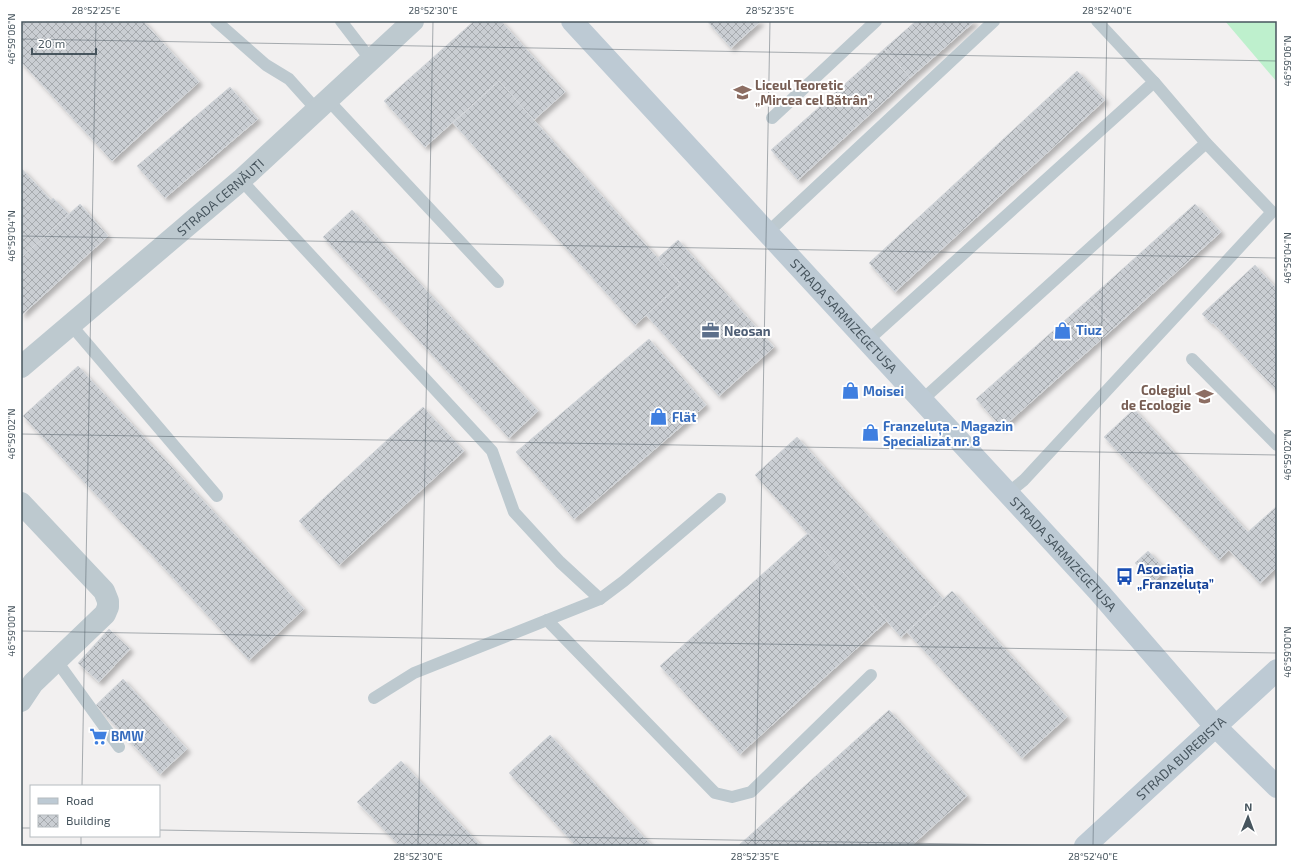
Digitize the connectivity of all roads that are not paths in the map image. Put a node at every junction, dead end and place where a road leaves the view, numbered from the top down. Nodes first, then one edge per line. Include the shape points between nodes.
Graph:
1 (216, 21) edge
2 (341, 21) edge
3 (413, 21) edge
4 (572, 21) edge
5 (876, 21) edge
6 (994, 21) edge
7 (1098, 21) edge
8 (371, 60) junction
9 (1154, 82) junction
10 (322, 104) junction
11 (772, 118) dead end
12 (1206, 143) junction
13 (241, 180) junction
14 (1275, 213) edge
15 (767, 233) junction
16 (498, 282) dead end
17 (71, 325) junction
18 (867, 342) junction
19 (1192, 359) dead end
20 (21, 367) edge
21 (922, 400) junction
22 (1277, 445) edge
23 (1008, 493) junction
24 (217, 496) dead end
25 (720, 499) dead end
26 (21, 503) edge
27 (600, 599) junction
28 (547, 620) junction
29 (56, 660) junction
30 (1277, 670) edge
31 (871, 675) dead end
32 (374, 698) dead end
33 (21, 701) edge
34 (1215, 726) junction
35 (119, 747) dead end
36 (1277, 787) edge
37 (1085, 846) edge

1 - 10 lane via 266,65
2 - 8 lane
3 - 8 street, STRADA CERNĂUȚI
4 - 15 main road, STRADA SARMIZEGETUSA
5 - 11 lane
6 - 15 lane
7 - 9 lane
8 - 10 street, STRADA CERNĂUȚI
9 - 12 lane
9 - 18 lane
10 - 13 street, STRADA CERNĂUȚI
10 - 16 lane
12 - 14 lane
12 - 21 lane
13 - 17 street, STRADA CERNĂUȚI
13 - 27 lane via 492,451 514,512 560,562
14 - 23 lane via 1024,480
15 - 18 main road, STRADA SARMIZEGETUSA
17 - 20 street, STRADA CERNĂUȚI
17 - 24 lane
18 - 21 main road, STRADA SARMIZEGETUSA
19 - 22 lane
21 - 23 main road, STRADA SARMIZEGETUSA
23 - 34 main road, STRADA SARMIZEGETUSA via 1099,592
25 - 27 lane
26 - 29 street via 104,591 108,601 105,614
27 - 28 lane
28 - 31 lane via 715,793 732,797 751,792
28 - 32 lane via 414,673
29 - 33 street via 33,683
29 - 35 lane
30 - 34 main road, STRADA BUREBISTA
34 - 36 main road, STRADA SARMIZEGETUSA
34 - 37 main road, STRADA BUREBISTA

